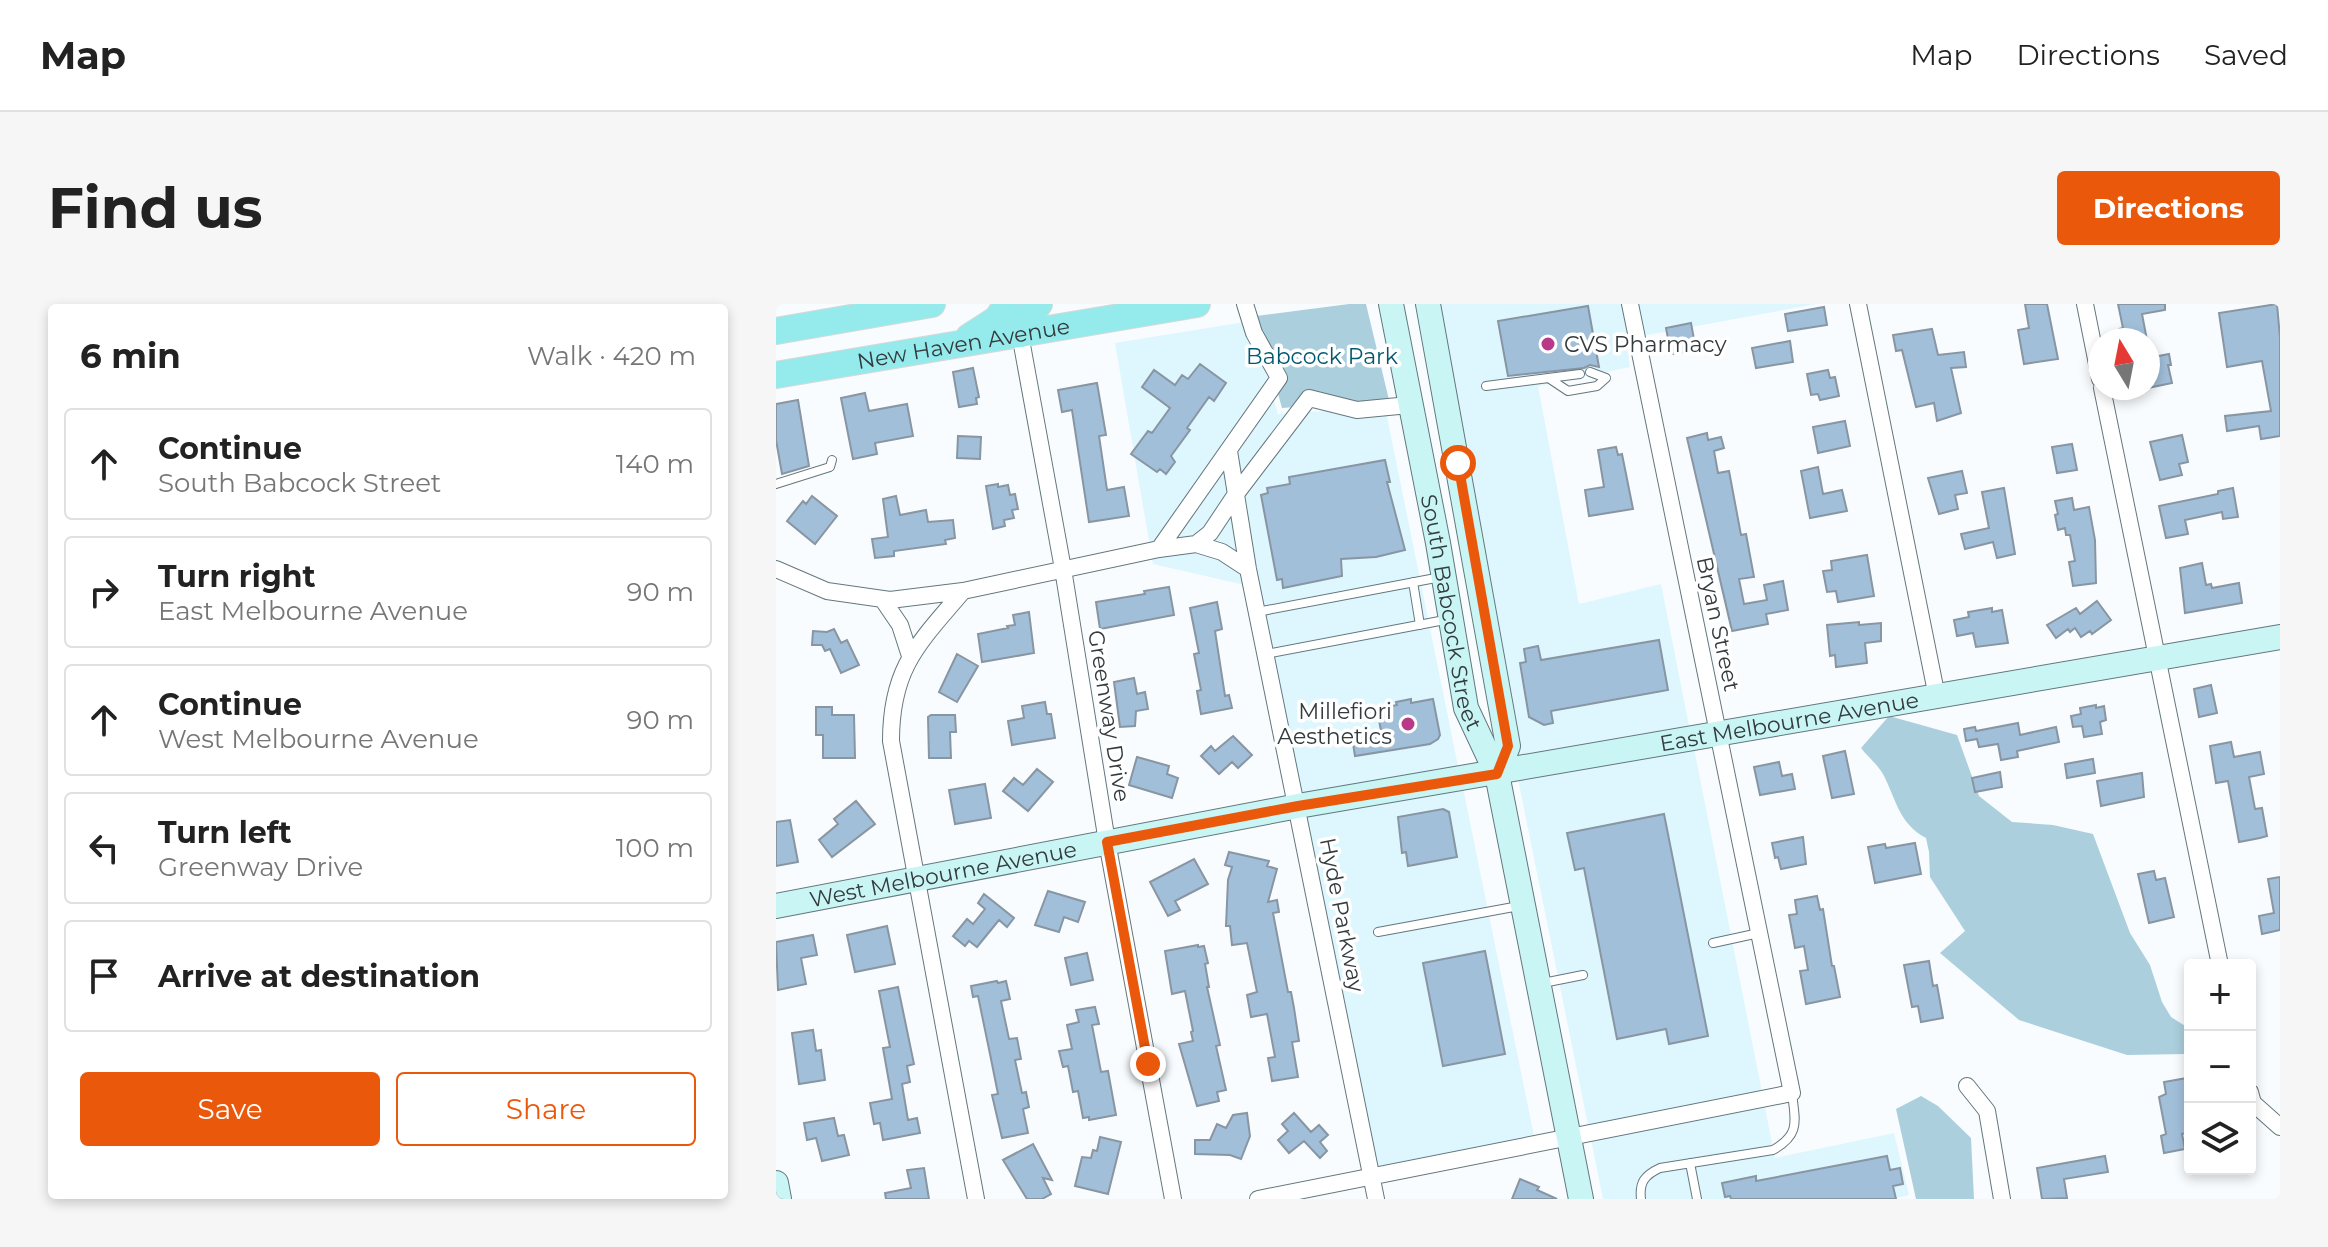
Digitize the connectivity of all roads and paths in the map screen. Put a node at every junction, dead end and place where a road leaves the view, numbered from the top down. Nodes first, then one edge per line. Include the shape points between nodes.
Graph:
1 (932, 304) edge
2 (1007, 304) edge
3 (1039, 304) edge
4 (1197, 304) edge
5 (1245, 304) edge
6 (1391, 304) edge
7 (1428, 304) edge
8 (1630, 304) edge
9 (1858, 304) edge
10 (2085, 304) edge
11 (2090, 328) edge
12 (776, 331) edge
13 (1020, 334) junction
14 (960, 344) junction
15 (1590, 372) dead end
16 (1580, 374) dead end
17 (776, 375) edge
18 (1550, 379) junction
19 (1486, 386) dead end
20 (2104, 400) edge
21 (1409, 405) junction
22 (1229, 451) junction
23 (832, 460) dead end
24 (776, 484) edge
25 (1236, 494) junction
26 (1196, 544) junction
27 (1159, 549) junction
28 (776, 569) edge
29 (1063, 569) junction
30 (1248, 569) junction
31 (1444, 576) junction
32 (1413, 582) junction
33 (963, 591) junction
34 (883, 600) junction
35 (1257, 612) junction
36 (1451, 619) junction
37 (1420, 625) junction
38 (2280, 637) edge
39 (1266, 654) junction
40 (910, 656) junction
41 (2157, 659) junction
42 (1937, 697) junction
43 (1718, 735) junction
44 (1497, 774) junction
45 (1298, 806) junction
46 (1107, 842) junction
47 (916, 880) junction
48 (1523, 905) junction
49 (776, 906) edge
50 (1378, 932) dead end
51 (1759, 933) junction
52 (1713, 943) dead end
53 (2219, 959) edge
54 (1583, 975) dead end
55 (1539, 984) junction
56 (1967, 1086) dead end
57 (1792, 1093) junction
58 (2253, 1103) edge
59 (2280, 1127) edge
60 (1569, 1137) junction
61 (1690, 1163) junction
62 (1372, 1176) junction
63 (776, 1183) edge
64 (779, 1199) edge
65 (976, 1199) edge
66 (1173, 1199) edge
67 (1258, 1199) edge
68 (1376, 1199) edge
69 (1581, 1199) edge
70 (1641, 1199) edge
71 (1697, 1199) edge
72 (2002, 1199) edge

1 - 12 main road, New Haven Avenue via 820,315
2 - 14 main road via 997,319
3 - 13 main road
4 - 13 main road, New Haven Avenue
5 - 22 street via 1279,378
6 - 21 street, South Babcock Street
7 - 44 street, South Babcock Street via 1508,746
8 - 43 street, Bryan Street
9 - 42 street
10 - 11 street
13 - 14 main road, New Haven Avenue
13 - 29 street, Greenway Drive
14 - 17 main road, New Haven Avenue
15 - 18 lane via 1606,378 1597,386 1568,391
16 - 18 lane
18 - 19 lane
20 - 41 street
21 - 25 street via 1357,410 1309,398
21 - 31 street, South Babcock Street
22 - 25 street, Hyde Parkway
22 - 27 street
23 - 24 lane via 830,467
25 - 26 street via 1210,533
25 - 30 street, Hyde Parkway
26 - 27 street
26 - 30 street via 1222,552
27 - 29 street
28 - 34 street via 827,591
29 - 33 street
29 - 46 street, Greenway Drive
30 - 35 street, Hyde Parkway
31 - 32 lane
31 - 36 street, South Babcock Street
32 - 35 lane
32 - 37 lane
33 - 34 street
33 - 40 street
34 - 40 street via 900,625
35 - 39 street, Hyde Parkway
36 - 37 lane
36 - 44 street, South Babcock Street via 1466,708
37 - 39 lane
38 - 41 street, East Melbourne Avenue
39 - 45 street, Hyde Parkway
40 - 47 street via 894,698 891,741
41 - 42 street, East Melbourne Avenue
41 - 53 street
42 - 43 street, East Melbourne Avenue
43 - 44 street, East Melbourne Avenue
43 - 51 street, Bryan Street
44 - 45 street, East Melbourne Avenue
44 - 48 street, South Babcock Street
45 - 46 street, West Melbourne Avenue
45 - 62 street, Hyde Parkway
46 - 47 street, West Melbourne Avenue
46 - 66 street, Greenway Drive
47 - 49 street, West Melbourne Avenue
47 - 65 street
48 - 50 lane
48 - 55 street, South Babcock Street
51 - 52 lane
51 - 57 street, Bryan Street
54 - 55 lane
55 - 60 street, South Babcock Street
56 - 72 street via 1987,1111
57 - 60 street
57 - 61 lane via 1796,1123 1784,1144
58 - 59 street
60 - 62 street
60 - 69 street, South Babcock Street
61 - 70 lane via 1650,1173 1641,1186
61 - 71 lane
62 - 67 street
62 - 68 street, Hyde Parkway
63 - 64 street

